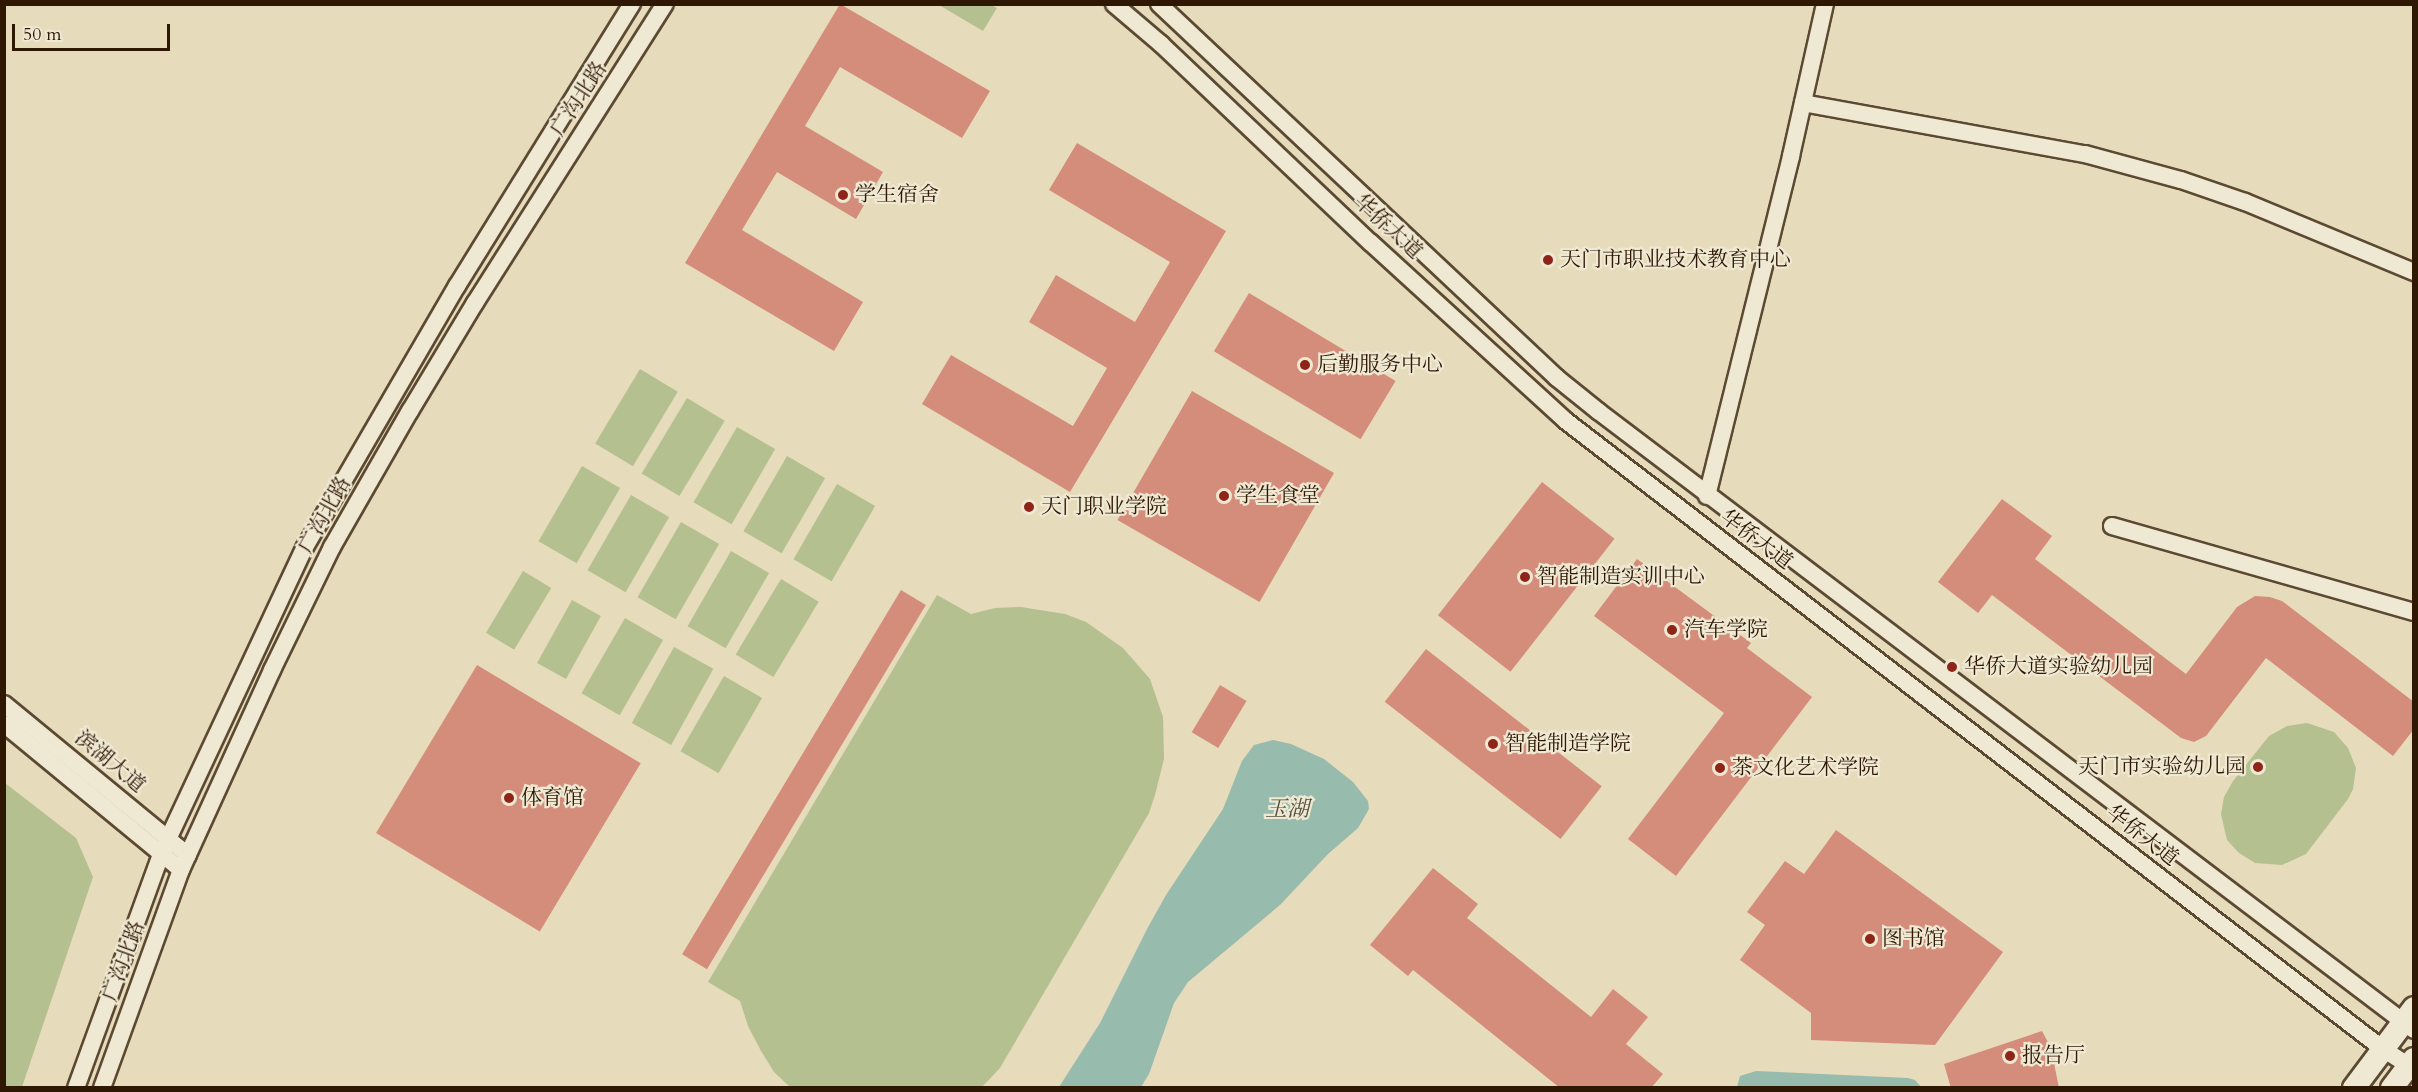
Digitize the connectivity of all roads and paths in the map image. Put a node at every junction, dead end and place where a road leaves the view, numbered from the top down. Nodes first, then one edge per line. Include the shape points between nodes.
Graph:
1 (632, 4) edge
2 (665, 4) edge
3 (1114, 4) edge
4 (1159, 4) edge
5 (1825, 4) edge
6 (1803, 103) junction
7 (2414, 272) edge
8 (1707, 496) junction
9 (2112, 525) dead end
10 (2414, 612) edge
11 (4, 704) edge
12 (4, 724) edge
13 (165, 846) junction
14 (184, 862) junction
15 (2410, 1021) edge
16 (2383, 1049) junction
17 (2411, 1063) edge
18 (76, 1088) edge
19 (102, 1088) edge
20 (2354, 1088) edge
21 (2392, 1088) edge

1 - 13 street, 广沟北路 via 456,286 305,547
2 - 14 street, 广沟北路 via 469,313 332,547
3 - 16 street, 华侨大道 via 1566,421
4 - 8 street, 华侨大道 via 1557,378
5 - 6 street
6 - 7 street via 2085,154 2181,180 2245,202
6 - 8 street
8 - 15 street, 华侨大道
9 - 10 street
11 - 13 street, 滨湖大道
12 - 13 street, 滨湖大道
13 - 14 street, 滨湖大道
13 - 18 street, 广沟北路
14 - 19 street, 广沟北路
15 - 16 main road
16 - 17 street, 华侨大道
16 - 20 main road
17 - 21 main road

